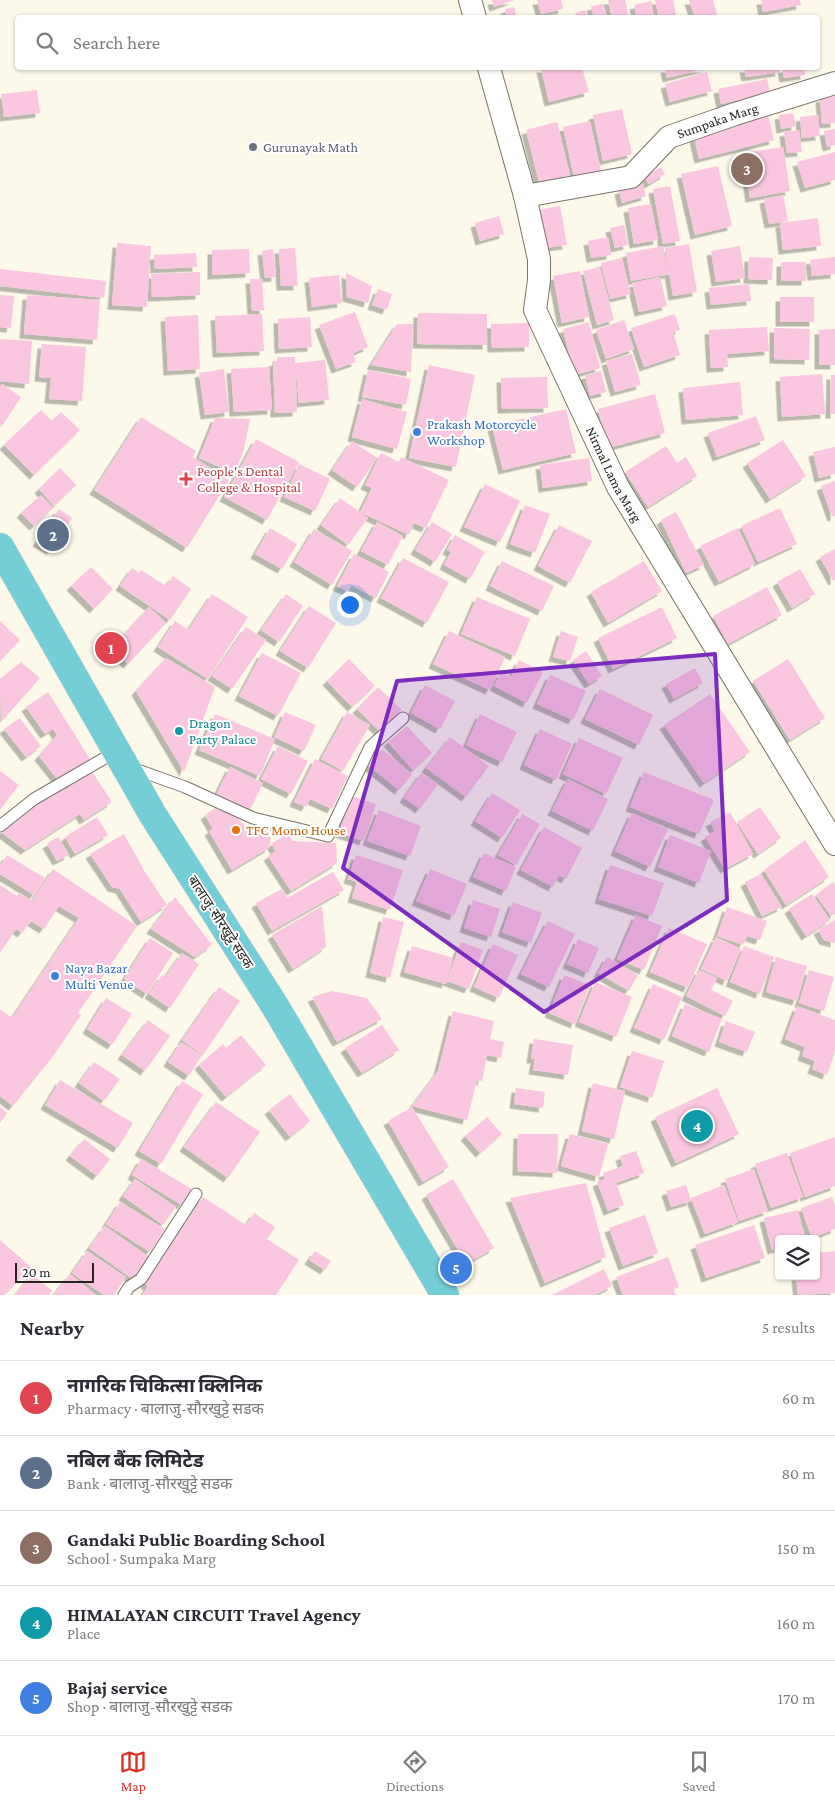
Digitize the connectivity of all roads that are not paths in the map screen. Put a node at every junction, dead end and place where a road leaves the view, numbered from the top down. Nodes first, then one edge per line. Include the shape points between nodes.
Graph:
1 (470, 0) edge
2 (474, 15) edge
3 (490, 70) edge
4 (835, 83) edge
5 (525, 196) junction
6 (0, 547) edge
7 (403, 718) dead end
8 (121, 758) junction
9 (0, 826) edge
10 (835, 844) edge
11 (196, 1194) dead end
12 (124, 1295) edge
13 (445, 1295) edge

1 - 2 street
3 - 5 street, Nirmal Lama Marg
4 - 5 street, Sumpaka Marg via 669,137 630,177
5 - 10 street, Nirmal Lama Marg via 539,259 536,310 618,487
6 - 8 main road, बालाजु-सौरखुट्टे सडक
7 - 8 lane via 370,747 328,836 253,818
8 - 9 lane via 34,799
8 - 13 main road, बालाजु-सौरखुट्टे सडक via 153,815 275,1006
11 - 12 lane via 140,1279

